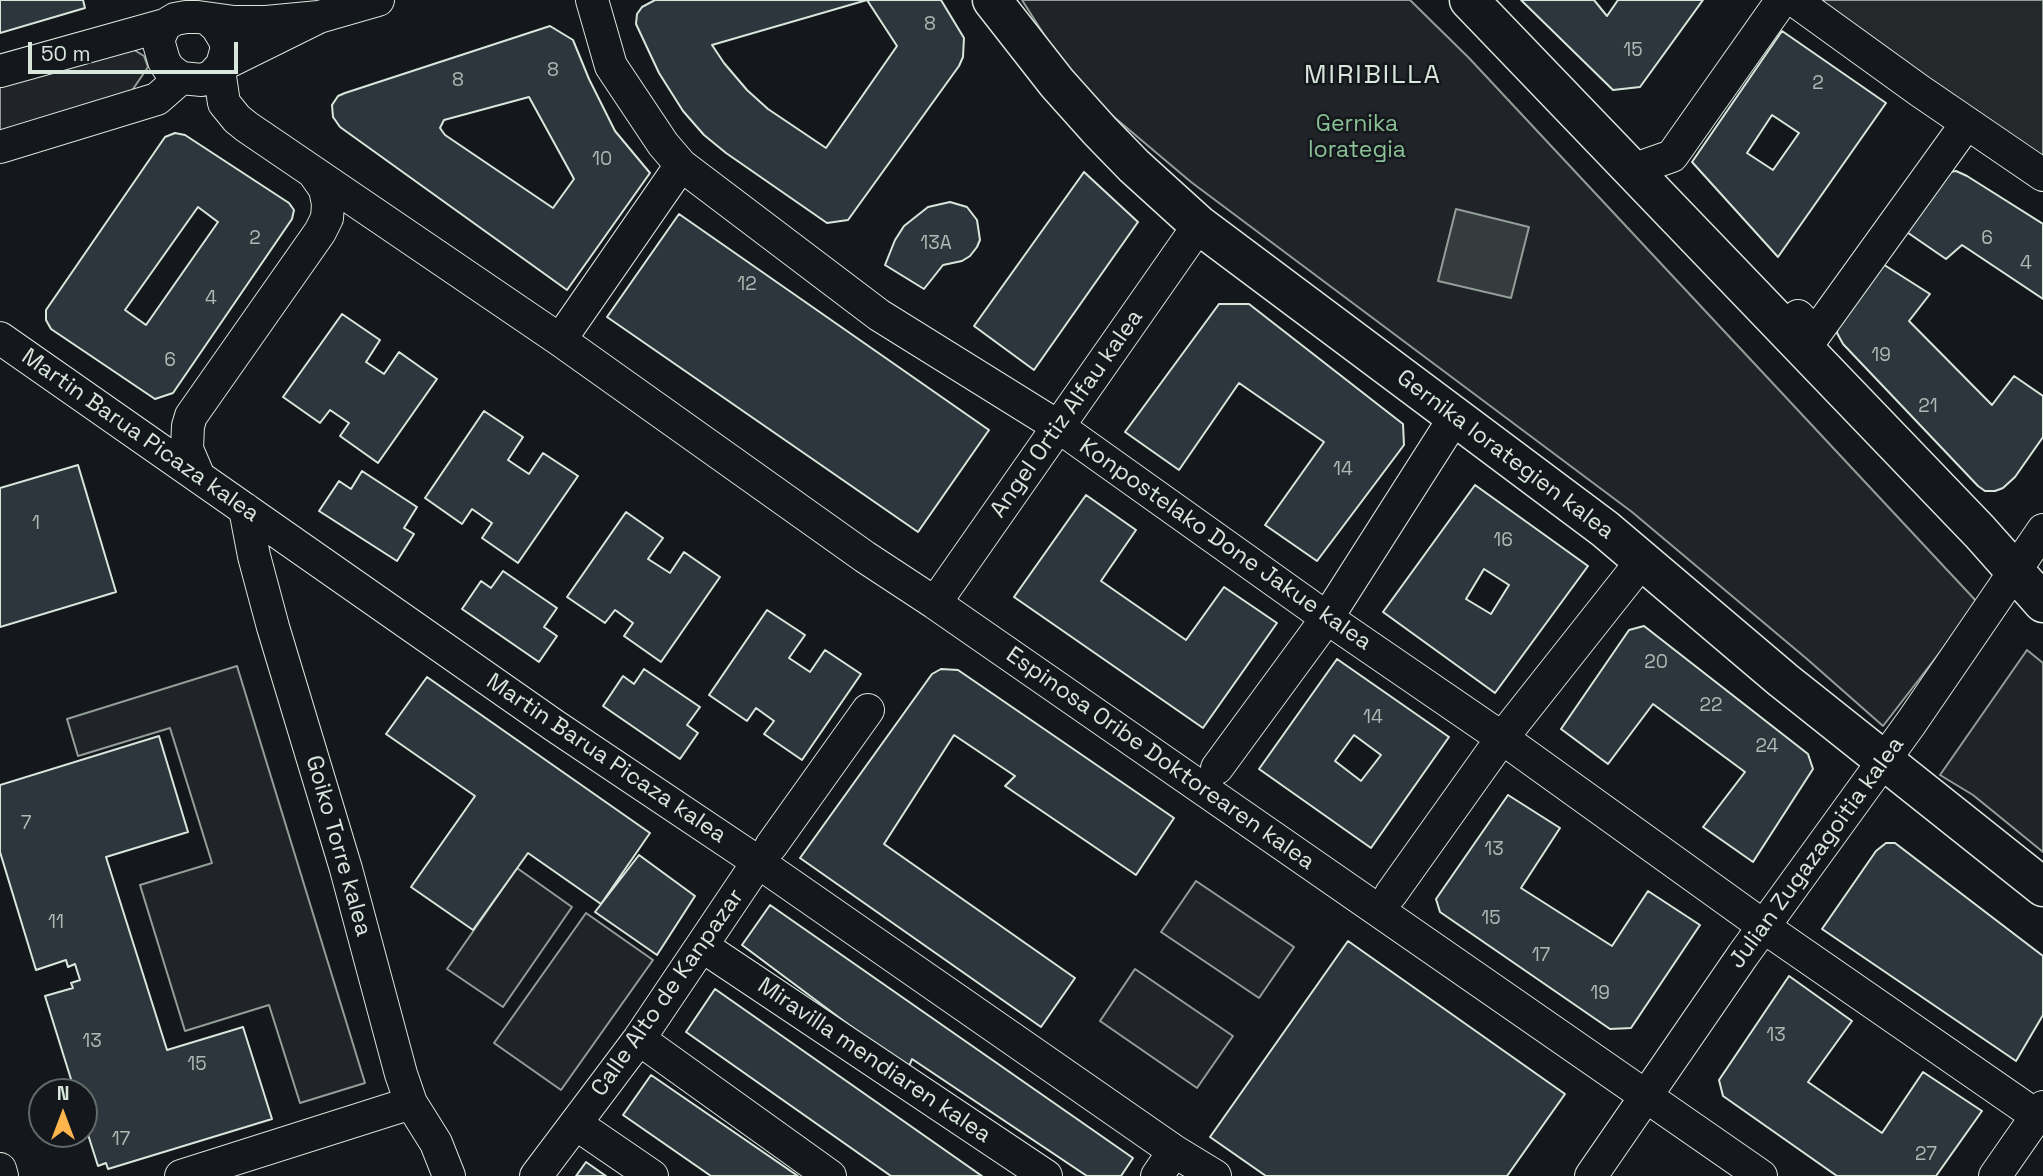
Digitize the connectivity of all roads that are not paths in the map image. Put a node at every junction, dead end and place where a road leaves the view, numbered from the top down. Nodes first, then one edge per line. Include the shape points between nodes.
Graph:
1 (378, 0) edge
2 (592, 0) edge
3 (992, 0) edge
4 (1469, 0) edge
5 (1782, 0) edge
6 (1794, 0) edge
7 (188, 14) edge
8 (319, 18) junction
9 (221, 67) junction
10 (0, 71) edge
11 (181, 78) junction
12 (1967, 123) junction
13 (0, 147) edge
14 (681, 165) junction
15 (1632, 170) junction
16 (313, 172) junction
17 (2043, 175) edge
18 (379, 218) junction
19 (1199, 225) junction
20 (320, 232) junction
21 (1784, 330) junction
22 (0, 338) edge
23 (560, 340) junction
24 (191, 416) junction
25 (1455, 417) junction
26 (121, 423) junction
27 (1059, 427) junction
28 (199, 477) junction
29 (245, 509) junction
30 (2043, 530) edge
31 (1642, 561) junction
32 (2015, 571) junction
33 (935, 603) junction
34 (2043, 603) edge
35 (1327, 618) junction
36 (868, 710) dead end
37 (1502, 738) junction
38 (1885, 761) junction
39 (1217, 768) dead end
40 (765, 854) junction
41 (789, 884) junction
42 (2043, 887) edge
43 (739, 891) junction
44 (1391, 894) dead end
45 (702, 946) junction
46 (639, 1039) junction
47 (1647, 1096) junction
48 (411, 1103) junction
49 (2040, 1111) edge
50 (576, 1124) junction
51 (1166, 1164) edge
52 (0, 1169) edge
53 (2, 1176) edge
54 (181, 1176) edge
55 (449, 1176) edge
56 (536, 1176) edge
57 (652, 1176) edge
58 (830, 1176) edge
59 (1046, 1176) edge
60 (1215, 1176) edge
61 (1591, 1176) edge
62 (1761, 1176) edge
63 (1995, 1176) edge

1 - 8 street
2 - 14 street, Konpostelako Done Jakue kalea via 611,66
3 - 19 main road, Gernika lorategien kalea via 1100,131
4 - 15 main road
5 - 15 street via 1672,156
6 - 12 street
7 - 8 street via 266,22
7 - 9 street via 217,27 226,42
7 - 10 street
7 - 11 street via 158,40 169,69
8 - 9 street
9 - 11 street via 202,80
9 - 16 street, Espinosa Oribe Doktorearen kalea via 225,103 237,119
11 - 13 street via 157,99
12 - 17 street
12 - 21 street via 1815,334 1798,317
14 - 23 street
14 - 27 street, Konpostelako Done Jakue kalea via 879,315
15 - 21 main road
16 - 18 street, Espinosa Oribe Doktorearen kalea
16 - 20 street via 326,189 328,204
18 - 20 street via 351,213 337,216
18 - 23 street, Espinosa Oribe Doktorearen kalea
19 - 25 main road, Gernika lorategien kalea
19 - 27 street, Angel Ortiz Alfau kalea
20 - 24 street
21 - 32 main road
22 - 26 street, Martin Barua Picaza kalea
23 - 33 street, Espinosa Oribe Doktorearen kalea
24 - 26 street
24 - 28 street via 187,449
25 - 31 main road, Gernika lorategien kalea
25 - 35 street
26 - 28 street, Martin Barua Picaza kalea
27 - 33 street, Angel Ortiz Alfau kalea
27 - 35 street, Konpostelako Done Jakue kalea
28 - 29 street, Martin Barua Picaza kalea
29 - 40 street, Martin Barua Picaza kalea via 555,726
29 - 48 street, Goiko Torre kalea via 273,627
30 - 32 street, Julian Zugazagoitia kalea
31 - 37 street
31 - 38 main road, Gernika lorategien kalea
32 - 34 main road
32 - 38 street, Julian Zugazagoitia kalea
33 - 47 street, Espinosa Oribe Doktorearen kalea
35 - 37 street, Konpostelako Done Jakue kalea
35 - 39 street
36 - 40 street
37 - 44 street
37 - 49 street, Konpostelako Done Jakue kalea via 1762,925
38 - 42 main road, Gernika lorategien kalea
38 - 47 street, Julian Zugazagoitia kalea
40 - 41 street, Martin Barua Picaza kalea
40 - 43 street, Calle Alto de Kanpazar
41 - 43 street via 759,883
41 - 51 street, Martin Barua Picaza kalea via 1072,1080
43 - 45 street, Calle Alto de Kanpazar
45 - 46 street, Calle Alto de Kanpazar
45 - 59 street, Miravilla mendiaren kalea
46 - 50 street, Calle Alto de Kanpazar
46 - 58 street
47 - 61 street, Julian Zugazagoitia kalea
47 - 62 street, Espinosa Oribe Doktorearen kalea
48 - 54 street
48 - 55 street, Goiko Torre kalea via 436,1143
49 - 63 street
50 - 56 street, Calle Alto de Kanpazar
50 - 57 street
51 - 60 street, Martin Barua Picaza kalea
52 - 53 street

